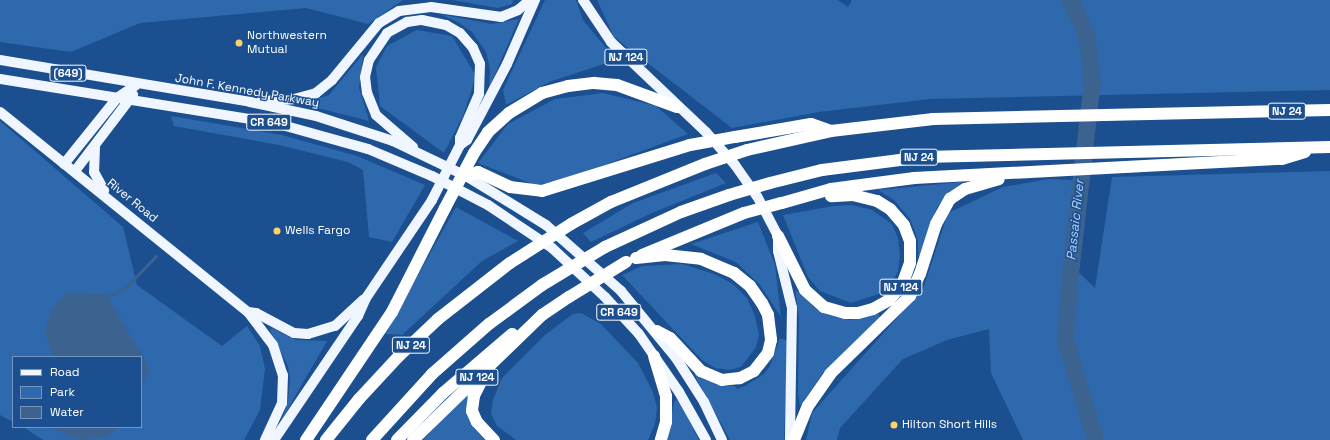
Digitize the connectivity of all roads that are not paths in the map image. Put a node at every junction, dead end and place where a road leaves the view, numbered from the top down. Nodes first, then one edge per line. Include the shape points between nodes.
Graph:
1 (530, 0) edge
2 (535, 0) edge
3 (583, 0) edge
4 (0, 60) edge
5 (0, 79) edge
6 (136, 85) junction
7 (117, 98) junction
8 (131, 100) junction
9 (250, 102) junction
10 (677, 107) junction
11 (1330, 110) edge
12 (0, 112) edge
13 (831, 131) junction
14 (95, 146) junction
15 (460, 146) junction
16 (1325, 147) edge
17 (419, 152) junction
18 (64, 164) junction
19 (75, 171) junction
20 (1020, 173) junction
21 (466, 176) junction
22 (806, 197) junction
23 (117, 206) junction
24 (778, 236) junction
25 (631, 260) junction
26 (366, 298) junction
27 (248, 312) junction
28 (542, 315) junction
29 (656, 331) junction
30 (654, 356) junction
31 (489, 365) junction
32 (265, 440) edge
33 (274, 440) edge
34 (306, 440) edge
35 (326, 440) edge
36 (372, 440) edge
37 (397, 440) edge
38 (413, 440) edge
39 (494, 440) edge
40 (662, 440) edge
41 (706, 440) edge
42 (722, 440) edge
43 (790, 440) edge
44 (794, 440) edge

1 - 9 main road via 518,10 501,17 430,8 399,11 376,27 332,80 316,93 294,99
2 - 15 main road via 507,64 467,140
3 - 10 main road, NJ 124 via 586,9 611,42
4 - 6 main road, John F. Kennedy Parkway / (649)
5 - 7 main road, (649)
6 - 7 main road
6 - 8 main road
6 - 9 main road, John F. Kennedy Parkway / CR 649
7 - 8 main road, (649)
7 - 18 main road
8 - 14 main road
8 - 30 main road, CR 649 via 244,117 307,131 368,149 432,176 488,205 552,248 622,315
9 - 17 main road, John F. Kennedy Parkway / CR 649 via 323,118
10 - 24 main road, NJ 124 via 706,132 735,164 757,196
10 - 34 highway, bridge via 617,85 594,83 542,93 509,113 488,132 474,153 392,312
11 - 13 highway, NJ 24 via 933,119
12 - 18 main road, River Road
13 - 21 highway, bridge via 811,124 690,145 542,191 510,187 478,172
13 - 35 highway, NJ 24, bridge via 747,150 704,164 618,200 572,224 510,263 438,319 359,399
14 - 19 main road
14 - 23 main road via 93,164 97,180
15 - 17 main road via 460,138 481,84 478,56 466,39 454,29 438,22 415,21 394,28 382,38 368,60 365,77 366,93 376,115
15 - 26 main road, bridge via 432,200
16 - 20 highway via 1282,159
16 - 36 highway, NJ 24, bridge via 923,157 829,169 729,195 605,247 542,285 489,324 432,374
17 - 21 main road, John F. Kennedy Parkway / CR 649
18 - 19 main road, River Road
19 - 23 main road, River Road
20 - 22 highway via 877,182 831,189
20 - 44 highway via 972,186 950,199 938,219 918,281 910,296 830,374 808,406
21 - 29 main road, John F. Kennedy Parkway / CR 649 via 546,225 621,291
22 - 24 highway, NJ 124 via 854,195 890,209 904,225 910,241 910,263 902,285 889,300 873,310 845,313 824,307 805,290
22 - 25 highway, NJ 124, bridge via 744,213 657,247
23 - 27 main road, River Road
24 - 43 main road via 778,251 792,308
25 - 28 highway, NJ 124, bridge via 568,296
25 - 29 highway via 665,255 701,259 734,273 750,286 762,303 768,315 771,340 768,353 754,371 740,378 722,380 701,371 670,338
26 - 27 main road, River Road via 335,326 308,334 294,333 256,313
26 - 33 main road via 358,316
27 - 32 main road, River Road via 272,345 283,375 282,403
28 - 31 highway, NJ 124
28 - 37 highway via 525,323 482,358
29 - 42 main road, John F. Kennedy Parkway / CR 649 via 693,384
30 - 40 highway via 666,396 666,422
30 - 41 main road, CR 649
31 - 38 highway, NJ 124
31 - 39 highway via 474,396 472,411 476,422

